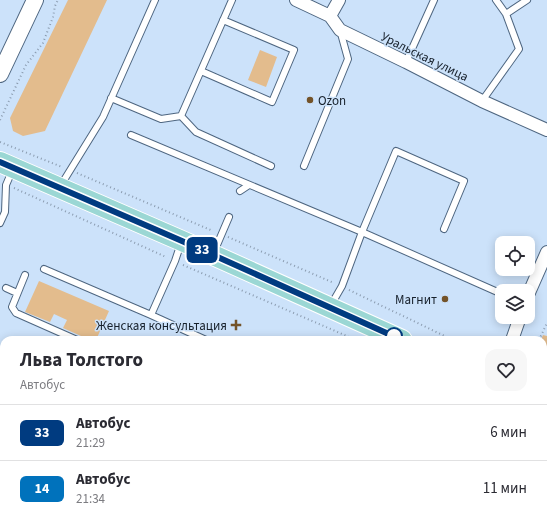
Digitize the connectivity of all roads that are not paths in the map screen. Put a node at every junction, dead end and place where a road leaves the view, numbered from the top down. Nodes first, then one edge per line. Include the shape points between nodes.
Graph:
1 (35, 0) edge
2 (155, 0) edge
3 (232, 0) edge
4 (296, 0) edge
5 (339, 0) edge
6 (434, 0) edge
7 (496, 0) edge
8 (527, 0) edge
9 (506, 14) junction
10 (330, 16) junction
11 (223, 20) junction
12 (340, 30) junction
13 (406, 62) junction
14 (201, 71) junction
15 (0, 74) edge
16 (111, 98) junction
17 (482, 101) junction
18 (181, 116) junction
19 (547, 130) edge
20 (131, 135) dead end
21 (7, 165) edge
22 (271, 166) dead end
23 (304, 166) dead end
24 (249, 184) junction
25 (59, 188) junction
26 (240, 191) dead end
27 (229, 217) dead end
28 (0, 223) edge
29 (444, 229) dead end
30 (362, 232) junction
31 (182, 241) junction
32 (547, 252) edge
33 (213, 255) junction
34 (44, 268) dead end
35 (25, 275) dead end
36 (533, 284) edge
37 (6, 288) dead end
38 (495, 291) edge
39 (17, 293) junction
40 (329, 307) junction
41 (151, 315) junction
42 (518, 324) edge
43 (68, 336) edge
44 (197, 336) edge
45 (393, 336) edge
46 (513, 336) edge

1 - 15 street
2 - 16 lane
3 - 11 lane
4 - 10 street, Уральская улица
5 - 10 street
6 - 13 lane
7 - 9 lane
8 - 9 lane
9 - 17 lane via 519,49
10 - 12 street, Уральская улица
11 - 14 lane
11 - 14 lane via 294,50 272,102
12 - 13 street, Уральская улица
12 - 23 lane via 348,59
13 - 17 street, Уральская улица
14 - 18 lane
16 - 18 lane via 161,119
16 - 25 lane via 103,117
17 - 19 street, Уральская улица
18 - 22 lane via 196,132
20 - 24 lane
21 - 25 main road
21 - 28 lane via 5,212
24 - 26 lane
24 - 30 lane
25 - 31 main road
27 - 33 lane
29 - 30 lane via 464,181 396,151
30 - 38 lane
30 - 40 lane via 342,286
31 - 33 main road
31 - 41 lane
32 - 36 street
33 - 40 main road
34 - 41 lane
35 - 39 lane
37 - 39 lane
39 - 43 lane via 12,307 16,313
40 - 45 main road
41 - 44 lane
42 - 46 street

